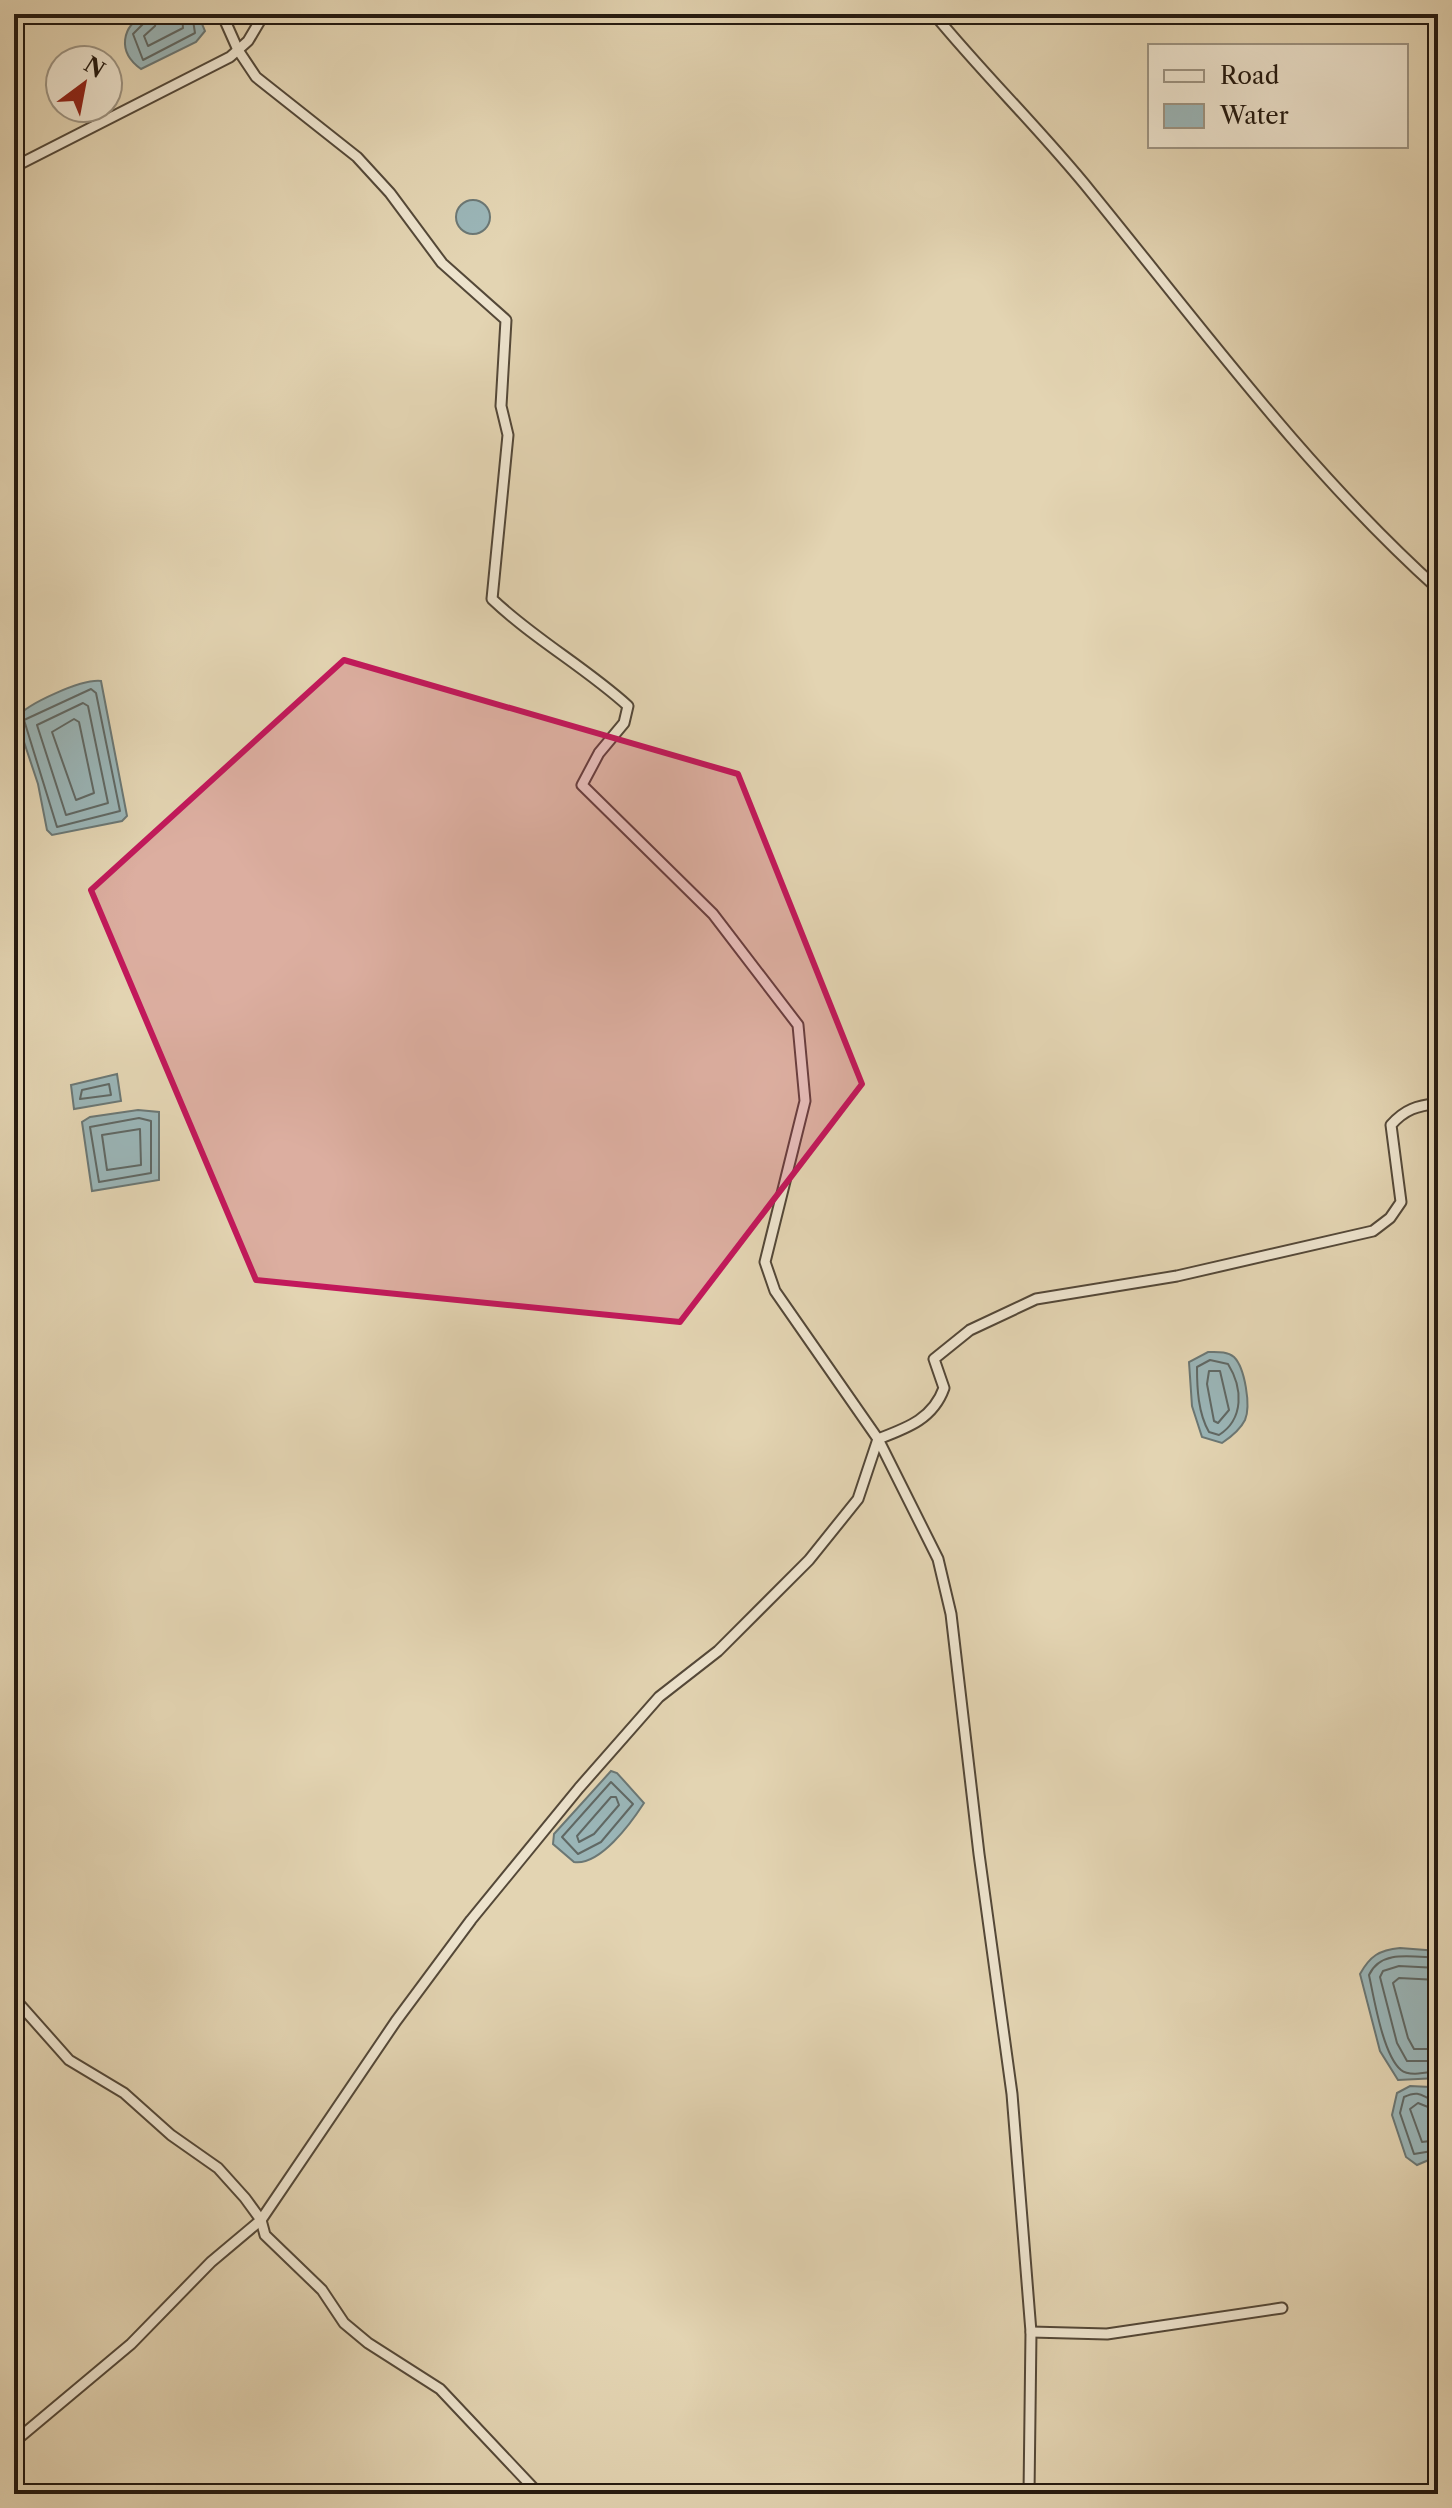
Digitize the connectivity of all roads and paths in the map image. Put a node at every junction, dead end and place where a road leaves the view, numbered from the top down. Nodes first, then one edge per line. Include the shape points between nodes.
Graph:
1 (222, 14) edge
2 (264, 14) edge
3 (934, 14) edge
4 (238, 50) junction
5 (14, 167) edge
6 (1438, 589) edge
7 (1438, 1103) edge
8 (878, 1439) junction
9 (14, 1998) edge
10 (261, 2220) junction
11 (1282, 2308) dead end
12 (1031, 2332) junction
13 (14, 2442) edge
14 (539, 2494) edge
15 (1029, 2494) edge

1 - 4 street
2 - 4 street
3 - 6 street via 1090,191 1314,462 1393,549
4 - 5 street
4 - 8 street via 256,77 357,157 442,263 506,320 501,406 508,435 492,599 522,628 628,706 624,723 582,785 713,914 798,1025 805,1101 765,1262 775,1291
7 - 8 street via 1414,1106 1391,1125 1401,1202 1373,1231 1177,1276 1036,1299 970,1330 934,1359 944,1388 938,1404 915,1423
8 - 10 street via 858,1499 809,1560 718,1651 659,1697 579,1788 396,2021
8 - 12 street via 938,1559 951,1614 1012,2094
9 - 10 street via 69,2060 124,2093 218,2168
10 - 13 street via 211,2262 131,2344
10 - 14 street via 265,2235 322,2290 344,2323 440,2389
11 - 12 street via 1107,2334
12 - 15 street

